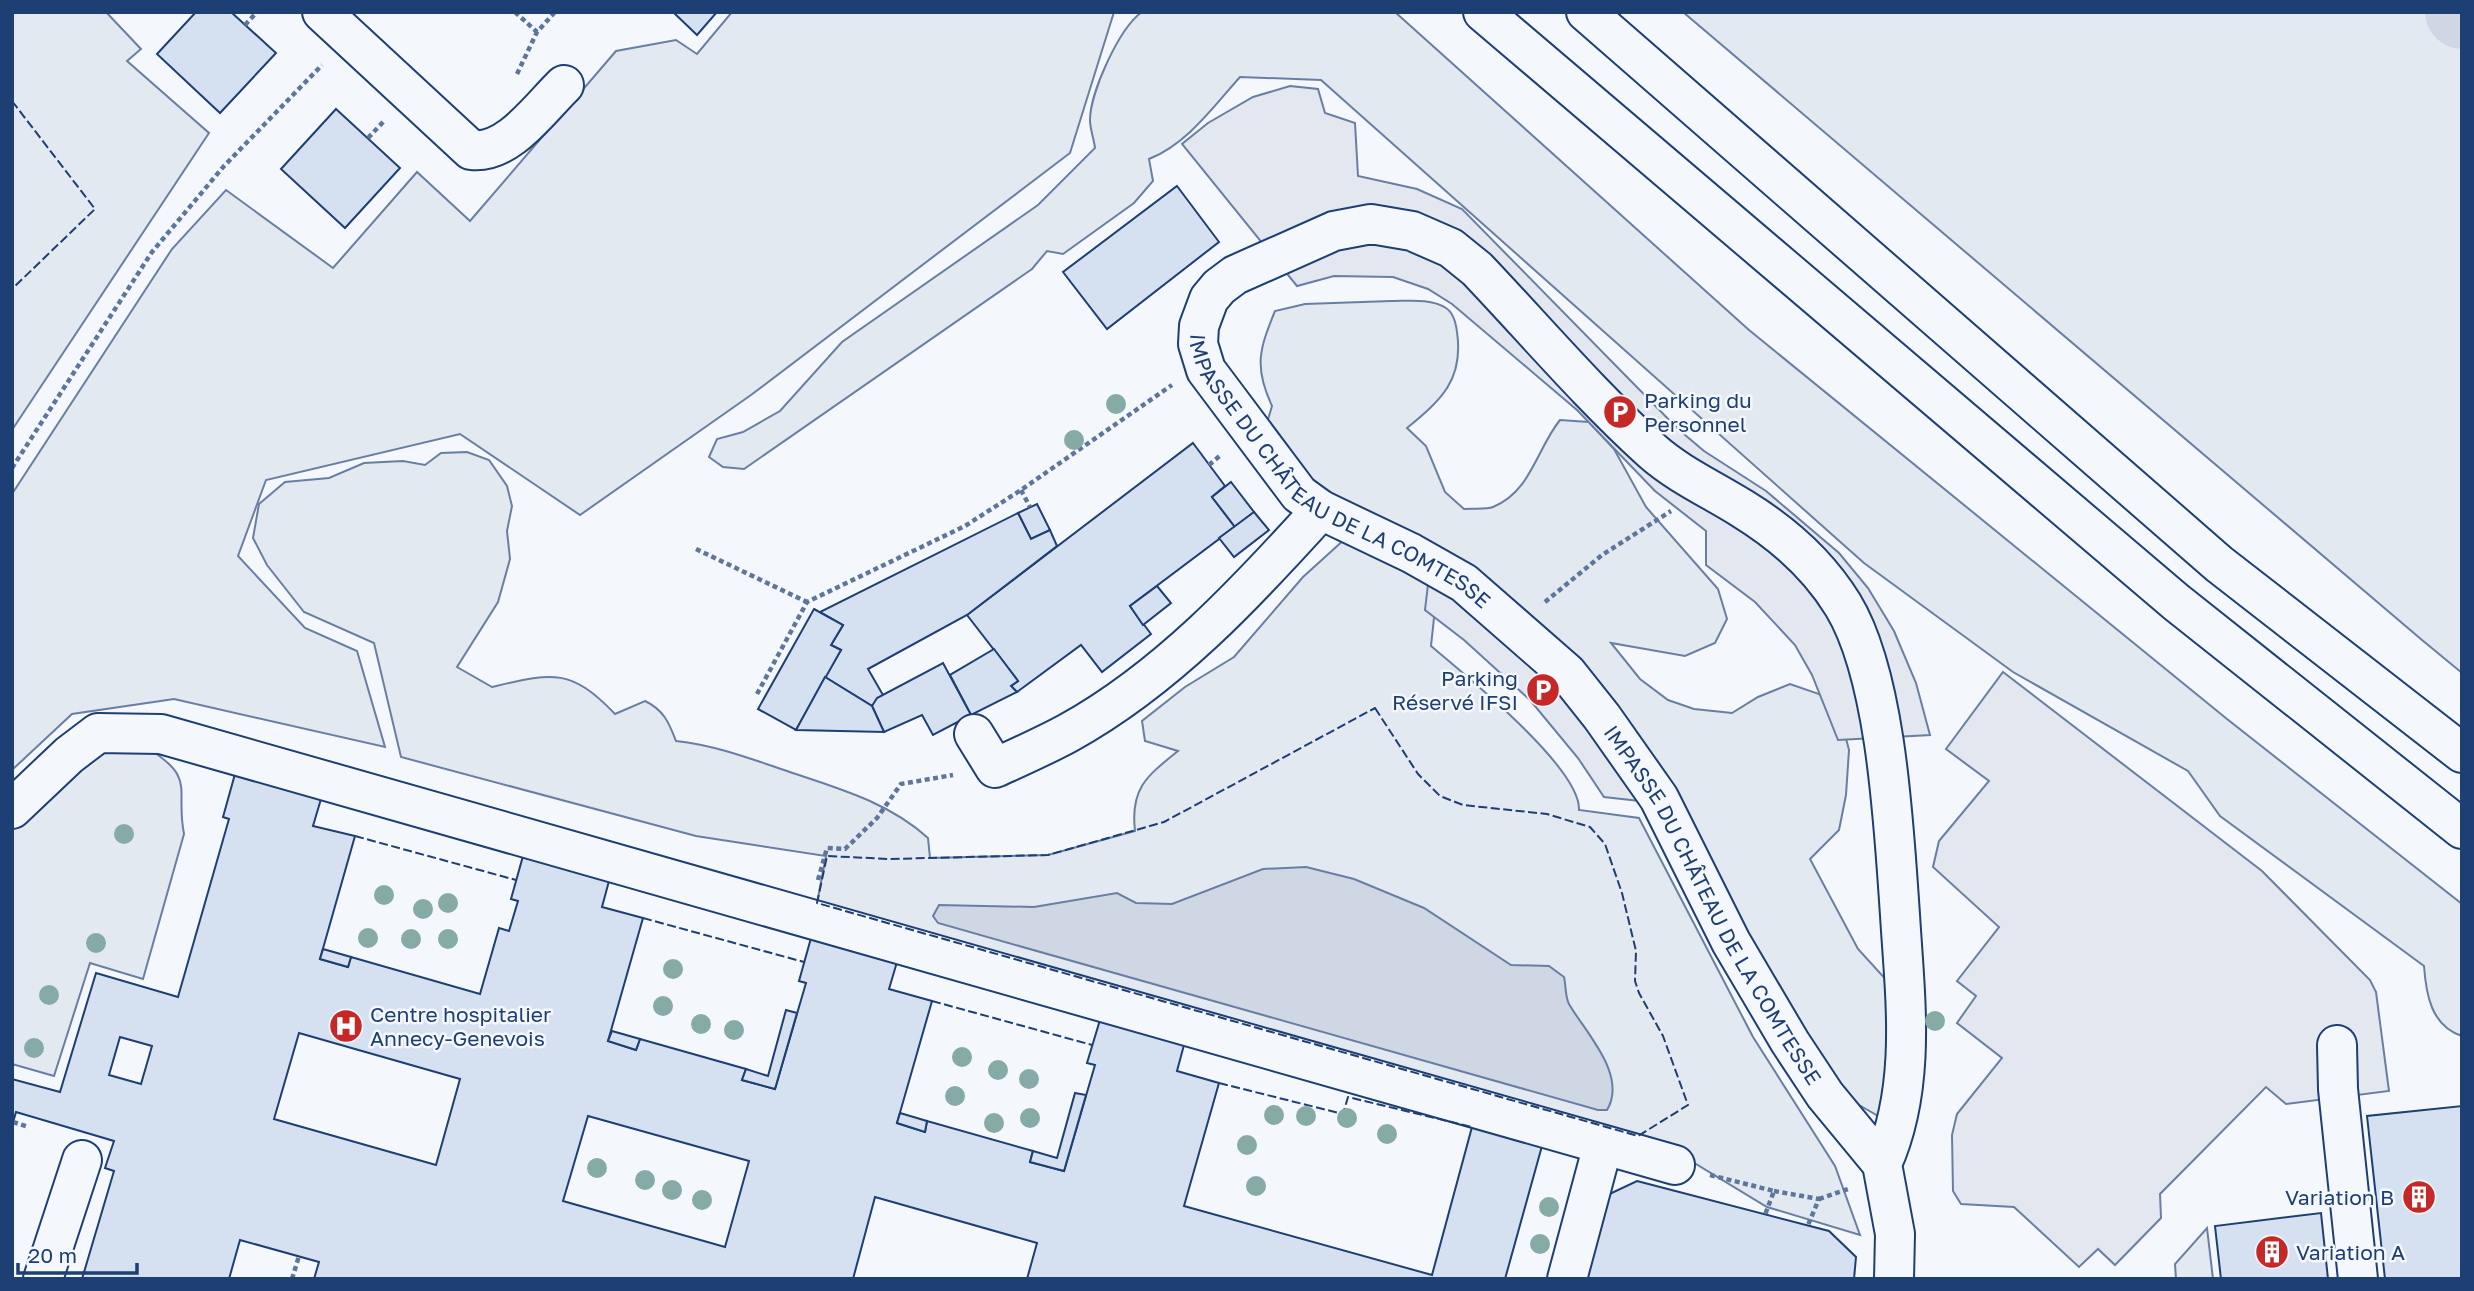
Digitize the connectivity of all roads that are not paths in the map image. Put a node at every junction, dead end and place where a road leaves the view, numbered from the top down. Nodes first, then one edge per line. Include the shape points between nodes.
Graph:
1 (1483, 12) edge
2 (1586, 12) edge
3 (335, 25) edge
4 (564, 85) dead end
5 (1321, 510) junction
6 (974, 734) dead end
7 (2462, 753) edge
8 (12, 808) edge
9 (2462, 829) edge
10 (2337, 1045) dead end
11 (1603, 1145) junction
12 (82, 1160) dead end
13 (1675, 1165) dead end
14 (1870, 1174) junction
15 (43, 1279) edge
16 (1567, 1279) edge
17 (1894, 1279) edge
18 (2358, 1279) edge

1 - 9 main road via 2176,602
2 - 7 main road via 2219,564
3 - 4 main road via 471,150 489,150 508,139
5 - 6 main road via 1253,585 1185,648 1068,733 995,768
5 - 14 main road, IMPASSE DU CHÂTEAU DE LA COMTESSE via 1464,583 1567,673 1658,798 1731,942
5 - 14 main road, IMPASSE DU CHÂTEAU DE LA COMTESSE via 1299,494 1222,395 1203,363 1198,344 1204,312 1214,293 1235,275 1334,231 1371,225 1412,230 1451,248 1477,269 1654,453 1782,536 1815,568 1843,605 1863,645 1885,756 1897,873 1907,1025 1902,1100 1896,1133
8 - 11 main road via 98,733 161,734
10 - 18 main road
11 - 13 main road
11 - 16 main road
12 - 15 main road
14 - 17 main road, IMPASSE DU CHÂTEAU DE LA COMTESSE via 1895,1234

